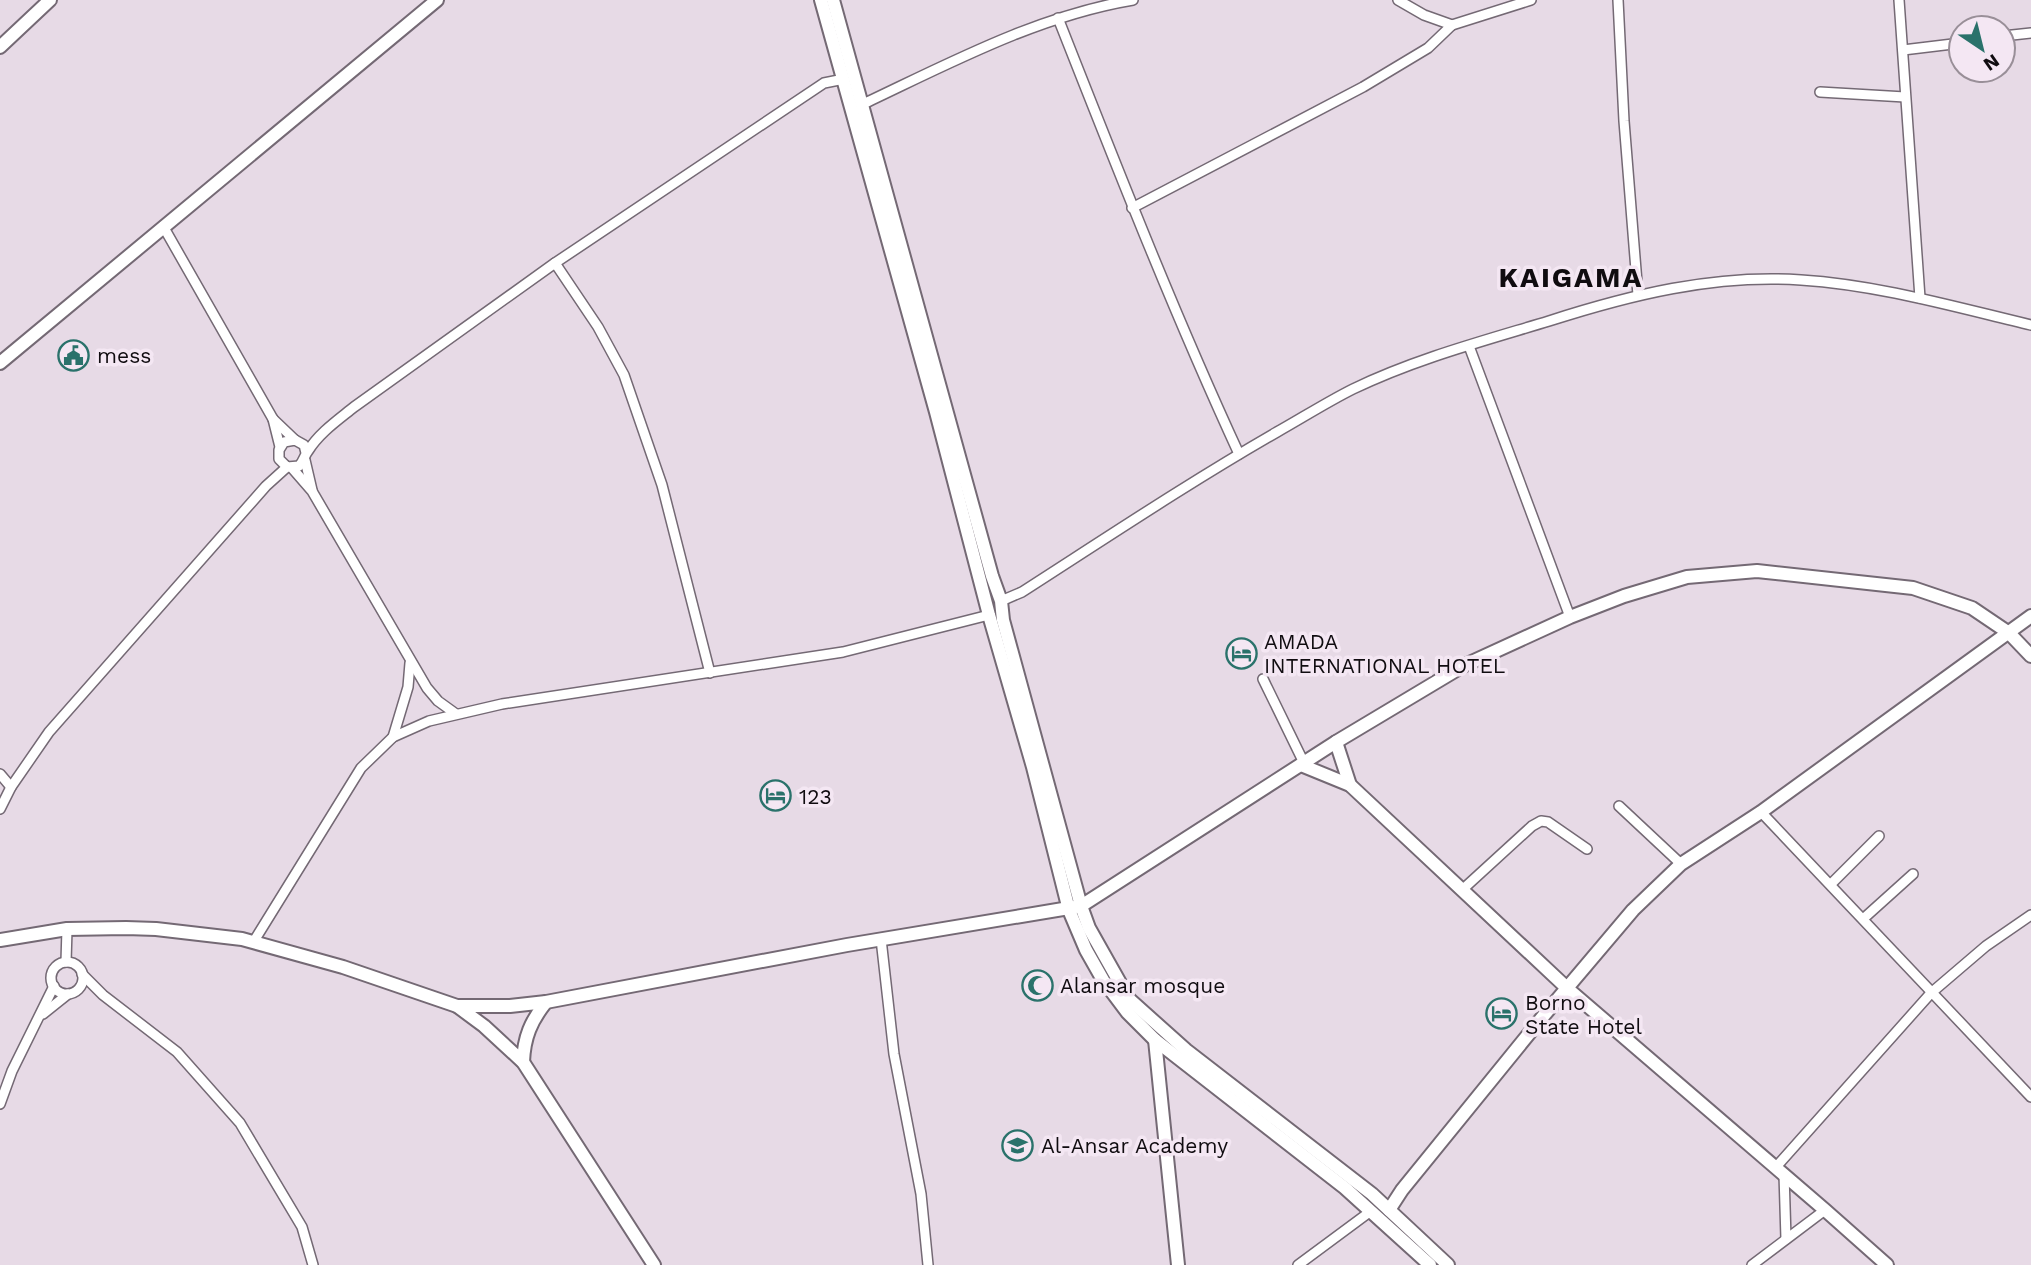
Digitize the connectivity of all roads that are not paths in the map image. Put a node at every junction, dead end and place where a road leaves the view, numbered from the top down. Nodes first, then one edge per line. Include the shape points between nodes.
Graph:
1 (50, 0) edge
2 (437, 0) edge
3 (821, 0) edge
4 (833, 0) edge
5 (1133, 0) edge
6 (1398, 0) edge
7 (1531, 0) edge
8 (1618, 0) edge
9 (1899, 0) edge
10 (1058, 18) junction
11 (1452, 25) junction
12 (1947, 45) edge
13 (0, 46) edge
14 (1903, 50) junction
15 (844, 79) junction
16 (1820, 92) dead end
17 (1905, 97) junction
18 (861, 105) junction
19 (1132, 208) junction
20 (163, 226) junction
21 (555, 262) junction
22 (1638, 295) junction
23 (1920, 298) junction
24 (2031, 325) edge
25 (1469, 345) junction
26 (0, 363) edge
27 (273, 419) junction
28 (325, 431) junction
29 (297, 441) junction
30 (280, 447) junction
31 (1239, 454) junction
32 (305, 456) junction
33 (279, 459) junction
34 (290, 467) junction
35 (267, 486) junction
36 (312, 492) junction
37 (1001, 601) junction
38 (989, 615) junction
39 (2031, 616) edge
40 (1570, 617) junction
41 (2009, 633) junction
42 (2031, 656) edge
43 (410, 661) junction
44 (710, 673) junction
45 (1263, 678) dead end
46 (456, 714) junction
47 (393, 737) junction
48 (1336, 742) junction
49 (1303, 764) junction
50 (0, 774) edge
51 (1350, 785) junction
52 (11, 787) junction
53 (1619, 806) dead end
54 (0, 810) edge
55 (1761, 812) junction
56 (1879, 835) dead end
57 (1587, 849) dead end
58 (1681, 864) junction
59 (1913, 874) dead end
60 (1831, 884) junction
61 (1462, 890) junction
62 (1075, 908) junction
63 (2031, 915) edge
64 (1863, 919) junction
65 (67, 929) junction
66 (881, 939) junction
67 (0, 940) edge
68 (254, 941) junction
69 (66, 962) junction
70 (82, 974) junction
71 (54, 986) junction
72 (1568, 989) junction
73 (72, 992) junction
74 (1931, 993) junction
75 (103, 995) junction
76 (546, 1002) junction
77 (457, 1006) junction
78 (39, 1017) junction
79 (1154, 1040) junction
80 (523, 1062) junction
81 (2031, 1097) edge
82 (0, 1104) edge
83 (1780, 1170) junction
84 (1389, 1210) junction
85 (1825, 1210) junction
86 (1371, 1211) junction
87 (1786, 1239) junction
88 (313, 1265) edge
89 (654, 1265) edge
90 (928, 1265) edge
91 (1178, 1265) edge
92 (1298, 1265) edge
93 (1430, 1265) edge
94 (1448, 1265) edge
95 (1752, 1265) edge
96 (1887, 1265) edge

1 - 13 street
2 - 20 street
3 - 15 street
4 - 18 street
5 - 10 street
6 - 11 street
7 - 11 street
8 - 22 street
9 - 14 street
10 - 18 street
10 - 19 street
11 - 19 street via 1428,48 1354,92
12 - 14 street
14 - 17 street
15 - 21 street via 824,83
15 - 38 street
16 - 17 street
17 - 23 street
18 - 37 street
19 - 31 street
20 - 26 street
20 - 27 street
21 - 28 street
21 - 44 street via 624,375 662,485
22 - 23 street via 1687,285 1765,279 1836,284
22 - 25 street
23 - 24 street
25 - 31 street via 1350,390
25 - 40 street
27 - 29 street
27 - 30 street
28 - 29 street
28 - 32 street
29 - 30 street
29 - 32 street via 304,445
30 - 33 street
31 - 37 street
32 - 34 street via 299,466
32 - 36 street
33 - 34 street
33 - 35 street
34 - 35 street
34 - 36 street
35 - 52 street via 49,732
36 - 43 street
37 - 62 street
38 - 44 street via 843,652
38 - 62 street
39 - 41 street
40 - 41 street via 1687,576 1757,571 1913,588 1972,608
40 - 48 street via 1463,666
41 - 42 street
41 - 55 street
43 - 46 street via 426,688
43 - 47 street via 408,687
44 - 46 street
45 - 49 street
46 - 47 street
47 - 68 street via 361,768
48 - 49 street
48 - 51 street
49 - 51 street
49 - 62 street
50 - 52 street
51 - 61 street
52 - 54 street
53 - 58 street
55 - 58 street
55 - 60 street
56 - 60 street
57 - 61 street via 1541,821
58 - 72 street via 1633,910
59 - 64 street
60 - 64 street
61 - 72 street
62 - 66 street
62 - 79 street via 1086,950 1102,980
62 - 84 street via 1139,1009
63 - 74 street
64 - 74 street
65 - 67 street
65 - 68 street via 156,929
65 - 69 street
66 - 76 street
66 - 90 street via 894,1054 919,1180
68 - 77 street
69 - 70 street via 76,965
69 - 71 street via 53,971
70 - 73 street via 83,980
70 - 75 street
71 - 73 street via 62,993
71 - 78 street
72 - 83 street
72 - 84 street
73 - 75 street
73 - 78 street
74 - 81 street
74 - 83 street
75 - 88 street via 177,1052 240,1123 302,1227
76 - 77 street
76 - 80 street via 532,1020
77 - 80 street
78 - 82 street
79 - 86 street
79 - 91 street
80 - 89 street
83 - 85 street
83 - 87 street
84 - 94 street
85 - 87 street
85 - 96 street
86 - 92 street
86 - 93 street
87 - 95 street

